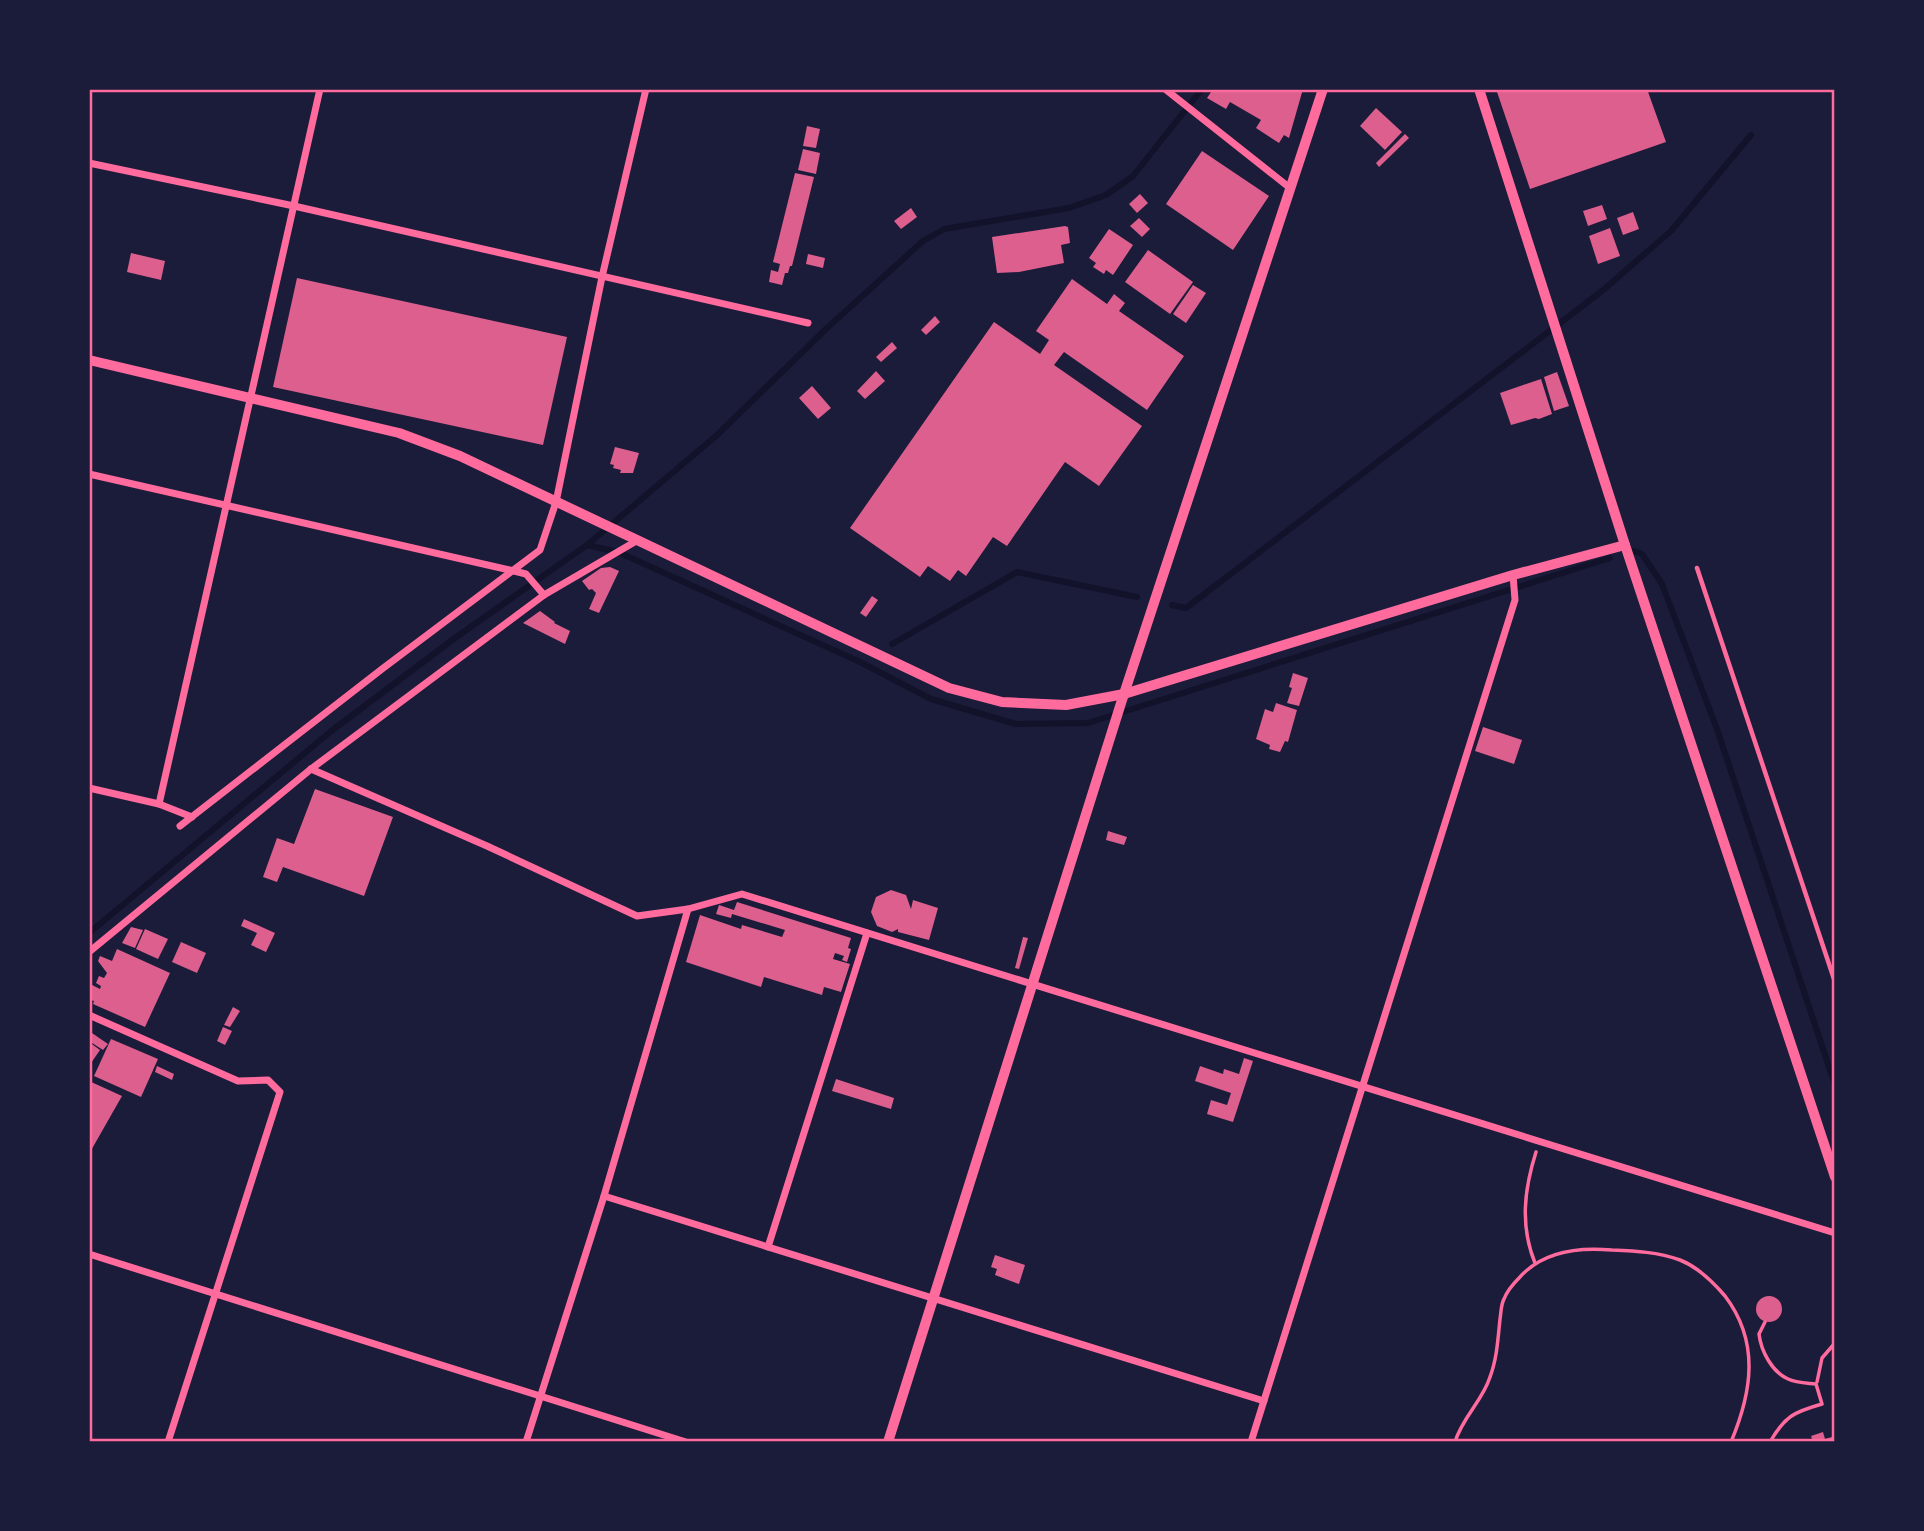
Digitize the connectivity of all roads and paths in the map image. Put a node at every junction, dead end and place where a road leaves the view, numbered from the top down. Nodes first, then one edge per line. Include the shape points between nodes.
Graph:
1 (320, 89) edge
2 (646, 89) edge
3 (1165, 89) edge
4 (1323, 89) edge
5 (1479, 89) edge
6 (89, 163) edge
7 (1290, 188) junction
8 (293, 206) junction
9 (601, 276) junction
10 (808, 323) dead end
11 (89, 360) edge
12 (251, 397) junction
13 (89, 474) edge
14 (556, 502) junction
15 (227, 506) junction
16 (633, 538) junction
17 (1625, 545) junction
18 (1697, 568) dead end
19 (514, 571) junction
20 (1513, 576) junction
21 (544, 595) junction
22 (1123, 697) junction
23 (311, 769) junction
24 (89, 788) edge
25 (159, 804) junction
26 (192, 817) junction
27 (180, 826) dead end
28 (688, 909) junction
29 (867, 933) junction
30 (89, 952) edge
31 (1835, 982) edge
32 (1033, 985) junction
33 (89, 1014) edge
34 (1362, 1087) junction
35 (1539, 1142) junction
36 (1835, 1177) edge
37 (604, 1196) junction
38 (1835, 1233) edge
39 (768, 1247) junction
40 (89, 1254) edge
41 (1535, 1263) junction
42 (214, 1294) junction
43 (933, 1299) junction
44 (1765, 1322) dead end
45 (1835, 1343) edge
46 (1817, 1382) dead end
47 (540, 1397) junction
48 (1264, 1401) junction
49 (168, 1442) edge
50 (526, 1442) edge
51 (686, 1442) edge
52 (888, 1442) edge
53 (1251, 1442) edge
54 (1455, 1442) edge
55 (1731, 1442) edge
56 (1770, 1442) edge

1 - 8 street
2 - 9 street
3 - 7 street
4 - 7 street
5 - 17 street
6 - 8 street
7 - 22 street
8 - 9 street
8 - 12 street
9 - 10 street
9 - 14 street
11 - 12 street
12 - 14 street via 399,433
12 - 15 street
13 - 15 street
14 - 16 street
14 - 19 street via 540,551
15 - 19 street
15 - 25 street
16 - 21 street
16 - 22 street via 949,688 1002,702 1066,705
17 - 20 street
17 - 36 street
18 - 31 lane
19 - 21 street via 526,574
19 - 26 street
20 - 22 street
20 - 34 street via 1515,600
21 - 23 street
22 - 32 street
23 - 28 street via 637,916
23 - 30 street
24 - 25 street
25 - 26 street
26 - 27 street
28 - 29 street via 742,894
28 - 37 street
29 - 32 street
29 - 39 street
32 - 34 street
32 - 43 street
33 - 42 street via 238,1081 268,1080 280,1093
34 - 35 street
34 - 48 street
35 - 38 street
35 - 41 path via 1524,1208
37 - 39 street
37 - 47 street
39 - 43 street
40 - 42 street
41 - 54 path via 1503,1300 1491,1376
41 - 55 path via 1566,1250 1654,1253 1682,1261 1718,1287 1746,1334 1750,1369
42 - 47 street
42 - 49 street
43 - 48 street
43 - 52 street
44 - 56 path via 1759,1334 1767,1360 1789,1380 1816,1384 1822,1404 1796,1411 1782,1422
45 - 46 path via 1822,1358
47 - 50 street
47 - 51 street
48 - 53 street

